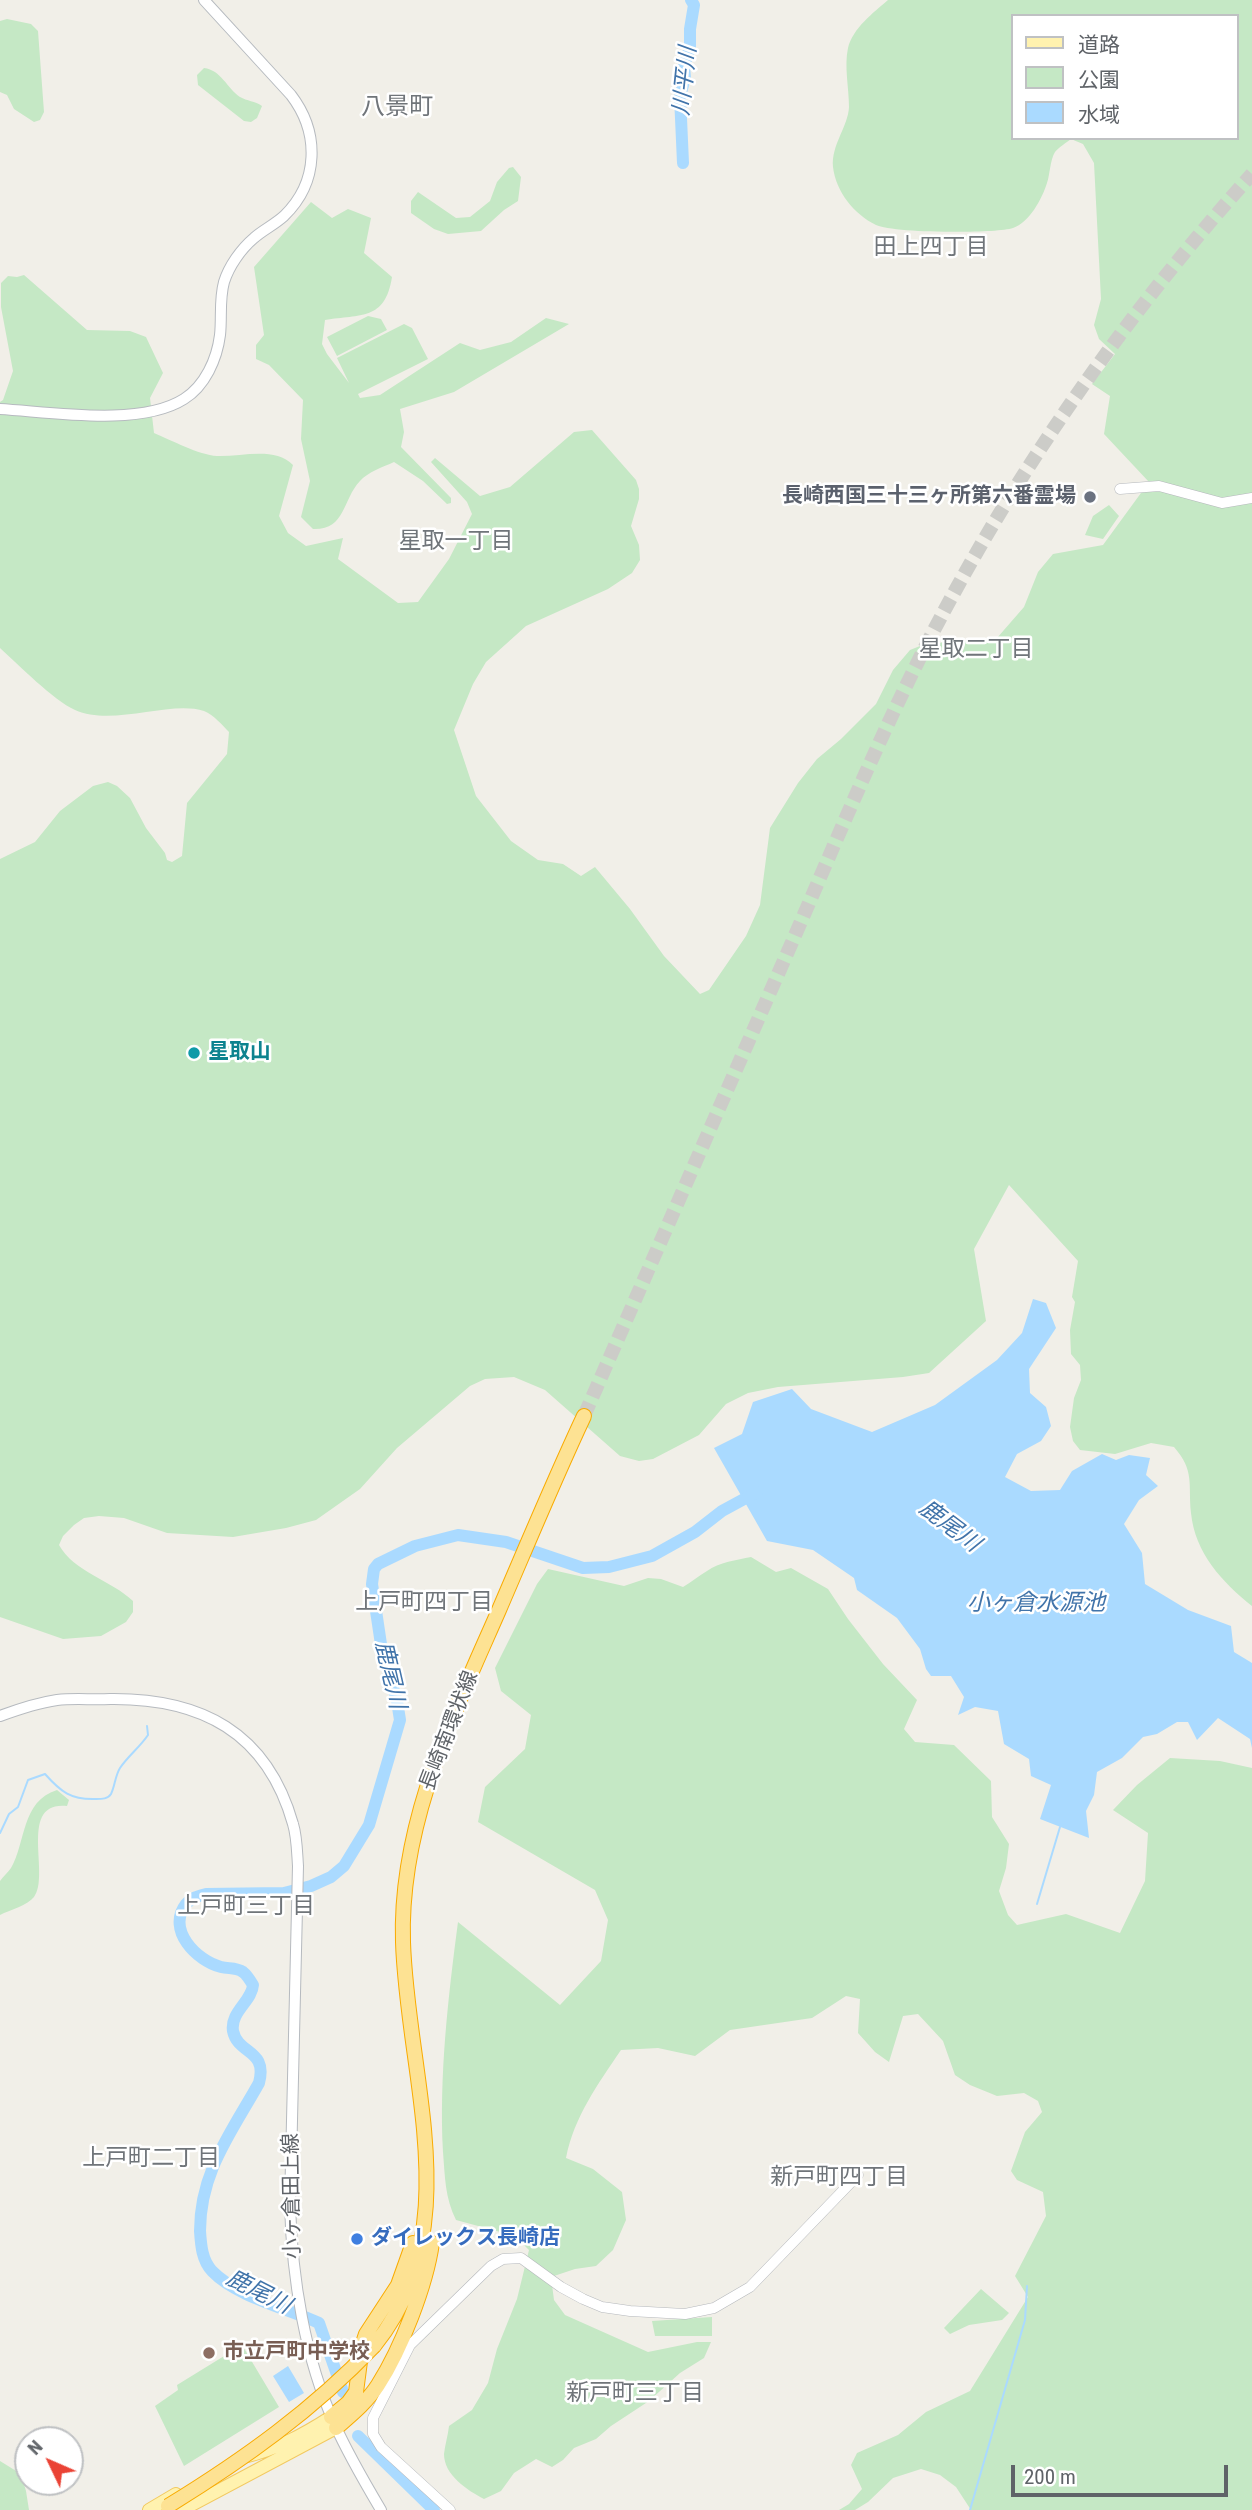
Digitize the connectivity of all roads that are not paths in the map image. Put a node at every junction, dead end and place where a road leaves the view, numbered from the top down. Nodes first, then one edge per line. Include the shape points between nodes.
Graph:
1 (204, 0) edge
2 (0, 409) edge
3 (1120, 489) dead end
4 (1252, 498) edge
5 (584, 1416) tunnel mouth
6 (0, 1716) edge
7 (416, 2066) junction
8 (422, 2113) junction
9 (858, 2175) dead end
10 (334, 2422) junction
11 (171, 2509) edge
12 (149, 2510) edge
13 (381, 2510) edge
14 (450, 2510) edge

1 - 2 main road via 296,102 309,126 311,166 304,189 290,209 243,249 224,283 215,356 205,378 185,398 148,413 118,416
3 - 4 street via 1159,486 1222,503
5 - 7 highway, 長崎南環状線 via 460,1698 416,1827 403,1910 404,1969
6 - 10 main road, 小ヶ倉田上線 via 48,1701 164,1702 207,1715 230,1730 254,1750 276,1783 294,1826 298,1870 290,2206 293,2258 303,2325
7 - 8 highway
7 - 10 highway via 419,2180 412,2248 398,2285 366,2334 356,2392
8 - 10 highway via 433,2214 426,2272 382,2379 360,2407
8 - 11 highway, bridge via 426,2219 413,2280 401,2307 374,2346 338,2383
9 - 14 street via 750,2287 714,2308 685,2314 602,2307 561,2287 521,2258 503,2259 491,2266 410,2345 372,2426 381,2447
10 - 11 main road
10 - 12 main road via 217,2469
10 - 13 main road, 小ヶ倉田上線

